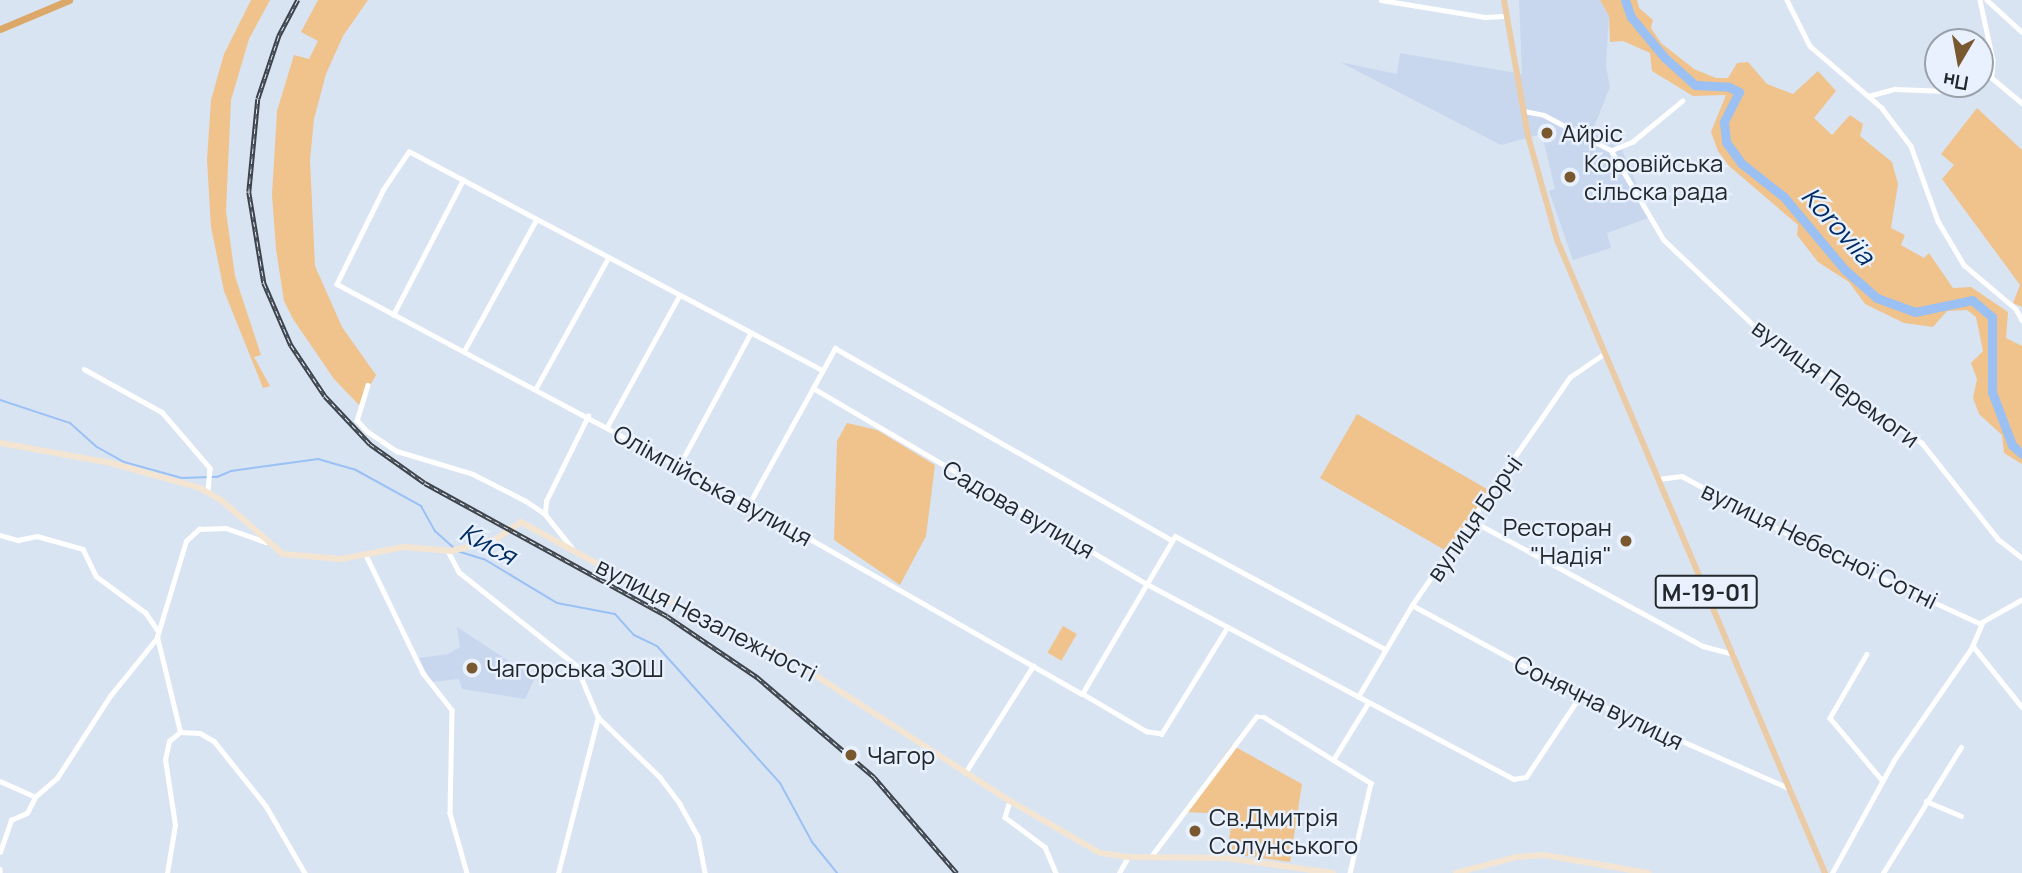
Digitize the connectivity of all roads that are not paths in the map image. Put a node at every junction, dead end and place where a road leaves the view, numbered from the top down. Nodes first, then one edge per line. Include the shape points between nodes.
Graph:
1 (69, 0) edge
2 (1381, 0) edge
3 (1504, 0) edge
4 (1787, 0) edge
5 (1980, 0) edge
6 (1987, 0) edge
7 (1507, 16) junction
8 (1986, 28) edge
9 (0, 29) edge
10 (2022, 32) edge
11 (1994, 77) edge
12 (1924, 90) edge
13 (1868, 96) junction
14 (1682, 101) dead end
15 (2022, 103) edge
16 (1523, 111) junction
17 (1611, 150) junction
18 (463, 180) junction
19 (536, 220) junction
20 (608, 258) junction
21 (680, 296) junction
22 (393, 315) junction
23 (2022, 320) edge
24 (750, 334) junction
25 (464, 351) junction
26 (1605, 353) junction
27 (84, 369) dead end
28 (822, 371) junction
29 (368, 385) dead end
30 (536, 388) junction
31 (813, 388) junction
32 (588, 416) junction
33 (607, 427) junction
34 (0, 443) edge
35 (679, 466) junction
36 (1658, 479) junction
37 (208, 492) junction
38 (749, 504) junction
39 (545, 514) junction
40 (1471, 520) junction
41 (0, 535) edge
42 (1170, 539) junction
43 (266, 542) junction
44 (450, 551) junction
45 (576, 552) junction
46 (366, 555) junction
47 (2022, 558) edge
48 (1147, 584) junction
49 (2022, 600) edge
50 (1412, 605) junction
51 (1981, 624) junction
52 (1228, 627) junction
53 (158, 635) junction
54 (1973, 644) junction
55 (1385, 649) junction
56 (1733, 654) junction
57 (1867, 654) dead end
58 (1033, 666) junction
59 (1082, 694) junction
60 (1580, 696) junction
61 (1358, 697) junction
62 (1368, 703) junction
63 (2022, 708) edge
64 (598, 717) junction
65 (180, 732) junction
66 (1961, 747) dead end
67 (1333, 760) junction
68 (965, 773) junction
69 (1882, 780) junction
70 (0, 781) edge
71 (1790, 789) junction
72 (35, 797) junction
73 (1010, 801) junction
74 (1926, 801) junction
75 (1961, 816) dead end
76 (0, 852) edge
77 (1152, 855) junction
78 (1128, 857) junction
79 (704, 861) junction
80 (167, 873) edge
81 (305, 873) edge
82 (467, 873) edge
83 (558, 873) edge
84 (699, 873) edge
85 (705, 873) edge
86 (1056, 873) edge
87 (1119, 873) edge
88 (1333, 873) edge
89 (1350, 873) edge
90 (1456, 873) edge
91 (1648, 873) edge
92 (1825, 873) edge
93 (1832, 873) edge
94 (1883, 873) edge

1 - 9 highway
2 - 7 street via 1485,17
3 - 7 main road, М-19-01
4 - 13 street via 1810,46
5 - 8 street
6 - 10 street
7 - 16 main road, М-19-01
11 - 15 street
12 - 13 street via 1895,89
13 - 23 street via 1912,148 1938,221 1964,265 1988,290 2016,309
14 - 17 street via 1632,142
16 - 17 street via 1544,114
16 - 26 main road, М-19-01 via 1557,240
17 - 47 street, вулиця Перемоги via 1664,240 1762,333 1922,443 1998,538
18 - 19 street
18 - 22 street
18 - 22 street, Олімпійська вулиця via 408,152 384,189 337,286
19 - 20 street
19 - 25 street
20 - 21 street
20 - 30 street
21 - 24 street
21 - 33 street
22 - 25 street, Олімпійська вулиця
24 - 28 street
24 - 35 street
25 - 30 street, Олімпійська вулиця
26 - 36 main road, М-19-01
26 - 40 street, вулиця Борчі via 1573,373
27 - 37 street via 159,410 207,463 211,477
28 - 31 street
28 - 42 street via 835,348
29 - 39 street via 358,421 377,438 397,451 481,477
30 - 32 street, Олімпійська вулиця
31 - 38 street
31 - 48 street, Садова вулиця
32 - 33 street, Олімпійська вулиця
32 - 39 street via 546,501
33 - 35 street, Олімпійська вулиця
34 - 37 street via 111,463
35 - 38 street, Олімпійська вулиця
36 - 51 street, вулиця Небесної Сотні via 1680,475 1797,539
36 - 56 main road, М-19-01
37 - 43 street
38 - 58 street, Олімпійська вулиця
39 - 45 street
40 - 50 street, вулиця Борчі
40 - 56 street via 1703,646
41 - 53 street via 18,540 37,536 83,549 96,576 146,613
42 - 48 street
42 - 55 street via 1186,538
43 - 46 street via 289,555 333,559
43 - 53 street via 226,528 199,530 186,541
44 - 45 street, вулиця Незалежності via 499,537 519,522
44 - 46 street via 409,547
44 - 64 street via 459,572 574,663
45 - 68 street, вулиця Незалежності via 784,655
46 - 82 street via 423,673 452,710 449,810
48 - 52 street, Садова вулиця
48 - 59 street
49 - 51 street
50 - 55 street, вулиця Борчі
50 - 60 street, Сонячна вулиця
51 - 54 street
52 - 59 street, Олімпійська вулиця via 1162,734 1147,732
52 - 61 street, Садова вулиця
53 - 65 street
53 - 72 street via 110,696 57,778
54 - 63 street
54 - 69 street
55 - 61 street, вулиця Борчі
56 - 71 main road, М-19-01
57 - 69 street via 1830,718
58 - 59 street, Олімпійська вулиця
58 - 68 street
60 - 62 street, Садова вулиця via 1520,780
60 - 71 street, Сонячна вулиця
61 - 62 street, Садова вулиця
62 - 67 street
64 - 79 street via 674,794 695,829
64 - 83 street
65 - 80 street via 169,741 165,760 175,825
65 - 81 street via 202,733 214,741 265,806
66 - 74 street
67 - 77 street via 1264,717 1256,717
67 - 89 street via 1371,783
68 - 73 street, вулиця Незалежності
69 - 93 street
70 - 72 street
71 - 92 main road, М-19-01
72 - 76 street via 27,813 8,825
73 - 78 street, вулиця Незалежності via 1100,853
73 - 86 street via 1005,817 1045,847
74 - 75 street
74 - 94 street
77 - 78 street, вулиця Незалежності
77 - 88 street, вулиця Незалежності via 1226,858
78 - 87 street
79 - 84 street
79 - 85 street
90 - 91 street via 1544,855

